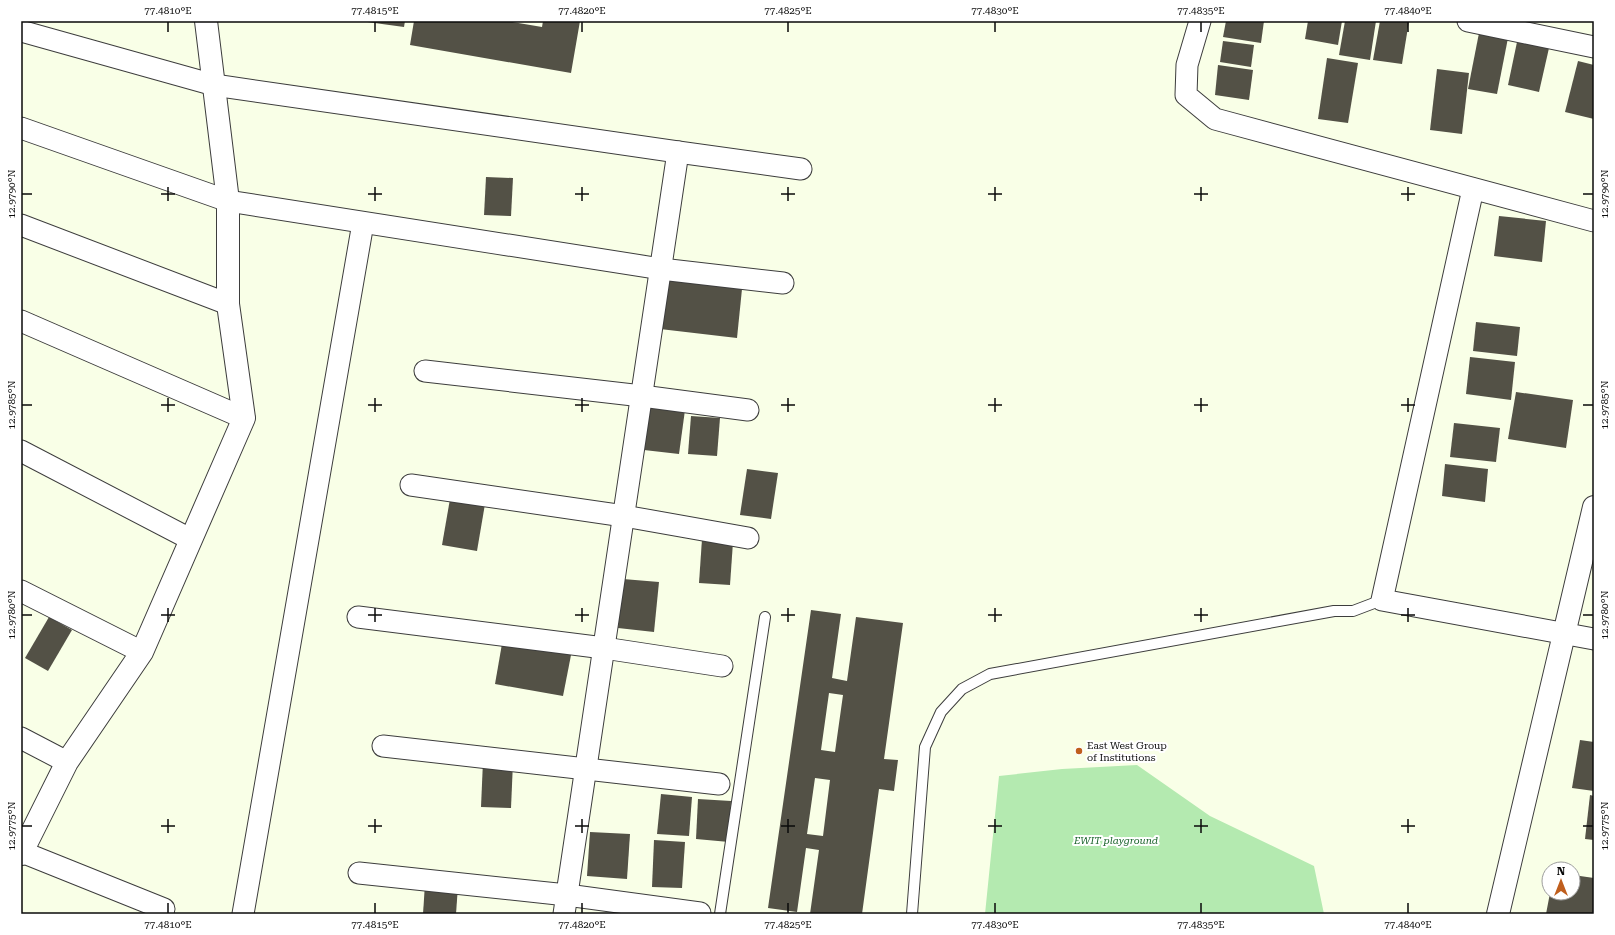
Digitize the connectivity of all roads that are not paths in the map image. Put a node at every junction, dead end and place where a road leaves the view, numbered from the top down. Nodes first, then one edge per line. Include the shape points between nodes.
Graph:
1 (206, 21) edge
2 (1200, 21) edge
3 (1468, 21) edge
4 (1523, 26) edge
5 (21, 31) edge
6 (1594, 47) edge
7 (214, 85) junction
8 (21, 128) edge
9 (678, 152) junction
10 (801, 169) dead end
11 (1473, 189) junction
12 (228, 201) junction
13 (1594, 221) edge
14 (363, 223) junction
15 (21, 225) edge
16 (661, 269) junction
17 (783, 283) dead end
18 (228, 304) junction
19 (21, 321) edge
20 (425, 371) dead end
21 (642, 396) junction
22 (748, 410) dead end
23 (244, 418) junction
24 (21, 451) edge
25 (411, 485) dead end
26 (1594, 507) edge
27 (624, 516) junction
28 (748, 538) dead end
29 (190, 539) junction
30 (21, 591) edge
31 (1382, 600) junction
32 (358, 617) dead end
33 (765, 617) dead end
34 (1564, 633) junction
35 (1594, 639) edge
36 (604, 648) junction
37 (142, 652) junction
38 (722, 666) dead end
39 (21, 738) edge
40 (382, 746) dead end
41 (67, 762) junction
42 (586, 768) junction
43 (719, 784) dead end
44 (21, 853) edge
45 (359, 873) dead end
46 (566, 904) edge
47 (168, 912) edge
48 (243, 914) edge
49 (710, 914) edge
50 (912, 914) edge
51 (1498, 914) edge

1 - 7 street
2 - 11 street via 1187,65 1186,95 1215,118
3 - 4 street
4 - 6 street
5 - 7 street
7 - 9 street
7 - 12 street
8 - 12 street
9 - 10 street
9 - 16 street
11 - 13 street
11 - 31 street
12 - 14 street
12 - 18 street
14 - 16 street
14 - 48 street
15 - 18 street
16 - 17 street
16 - 21 street
18 - 23 street
19 - 23 street
20 - 21 street
21 - 22 street
21 - 27 street
23 - 29 street
24 - 29 street
25 - 27 street
26 - 34 street
27 - 28 street
27 - 36 street
29 - 37 street
30 - 37 street
31 - 34 street
31 - 50 lane via 1353,611 1334,611 990,674 962,689 941,712 926,747
32 - 36 street
33 - 49 lane
34 - 35 street
34 - 51 street
36 - 38 street
36 - 42 street
37 - 41 street
39 - 41 street
40 - 42 street
41 - 44 street
42 - 43 street
42 - 46 street
44 - 47 street
45 - 46 street
46 - 49 street

